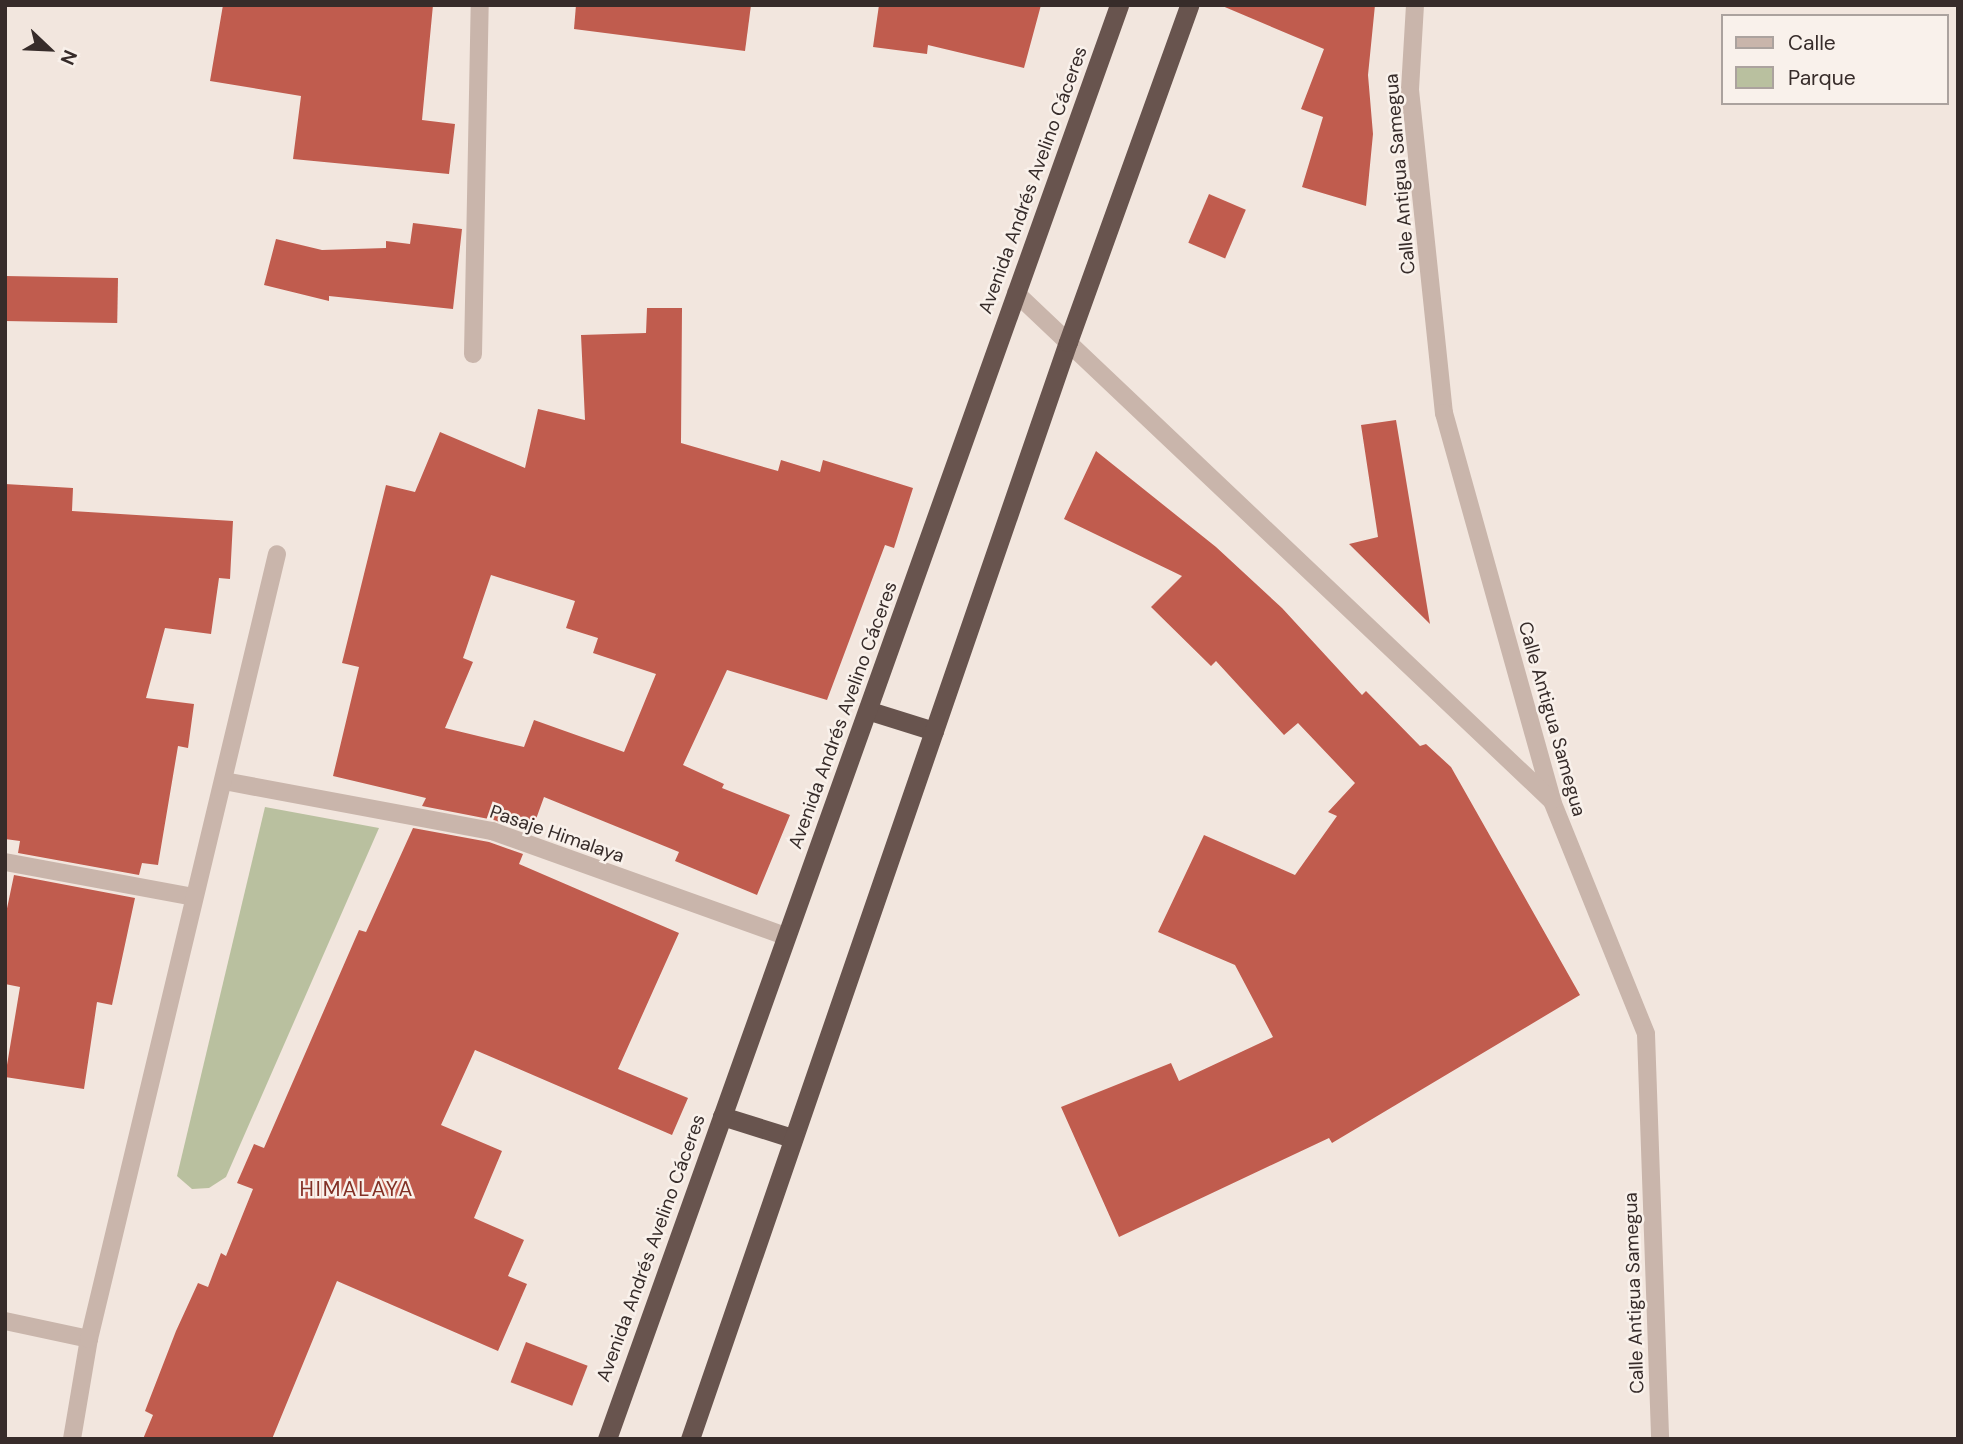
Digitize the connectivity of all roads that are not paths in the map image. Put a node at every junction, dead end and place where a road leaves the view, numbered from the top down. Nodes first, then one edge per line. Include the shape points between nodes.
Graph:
1 (480, 5) edge
2 (1119, 5) edge
3 (1189, 5) edge
4 (1415, 5) edge
5 (1016, 293) junction
6 (1068, 342) junction
7 (473, 354) dead end
8 (277, 554) dead end
9 (870, 711) junction
10 (934, 731) junction
11 (225, 781) junction
12 (1552, 801) junction
13 (5, 862) edge
14 (194, 897) junction
15 (786, 936) junction
16 (722, 1116) junction
17 (792, 1138) junction
18 (5, 1321) edge
19 (89, 1339) junction
20 (72, 1439) edge
21 (607, 1439) edge
22 (690, 1439) edge
23 (1660, 1439) edge

1 - 7 street
2 - 5 highway, Avenida Andrés Avelino Cáceres
3 - 6 highway
4 - 12 street, Calle Antigua Samegua via 1410,90 1444,413
5 - 6 street
5 - 9 highway, Avenida Andrés Avelino Cáceres
6 - 10 highway
6 - 12 street
8 - 11 street
9 - 10 highway
9 - 15 highway, Avenida Andrés Avelino Cáceres
10 - 17 highway
11 - 14 street
11 - 15 street, Pasaje Himalaya via 492,831
12 - 23 street, Calle Antigua Samegua via 1646,1034
13 - 14 street
14 - 19 street
15 - 16 highway, Avenida Andrés Avelino Cáceres
16 - 17 highway
16 - 21 highway, Avenida Andrés Avelino Cáceres
17 - 22 highway
18 - 19 street
19 - 20 street

